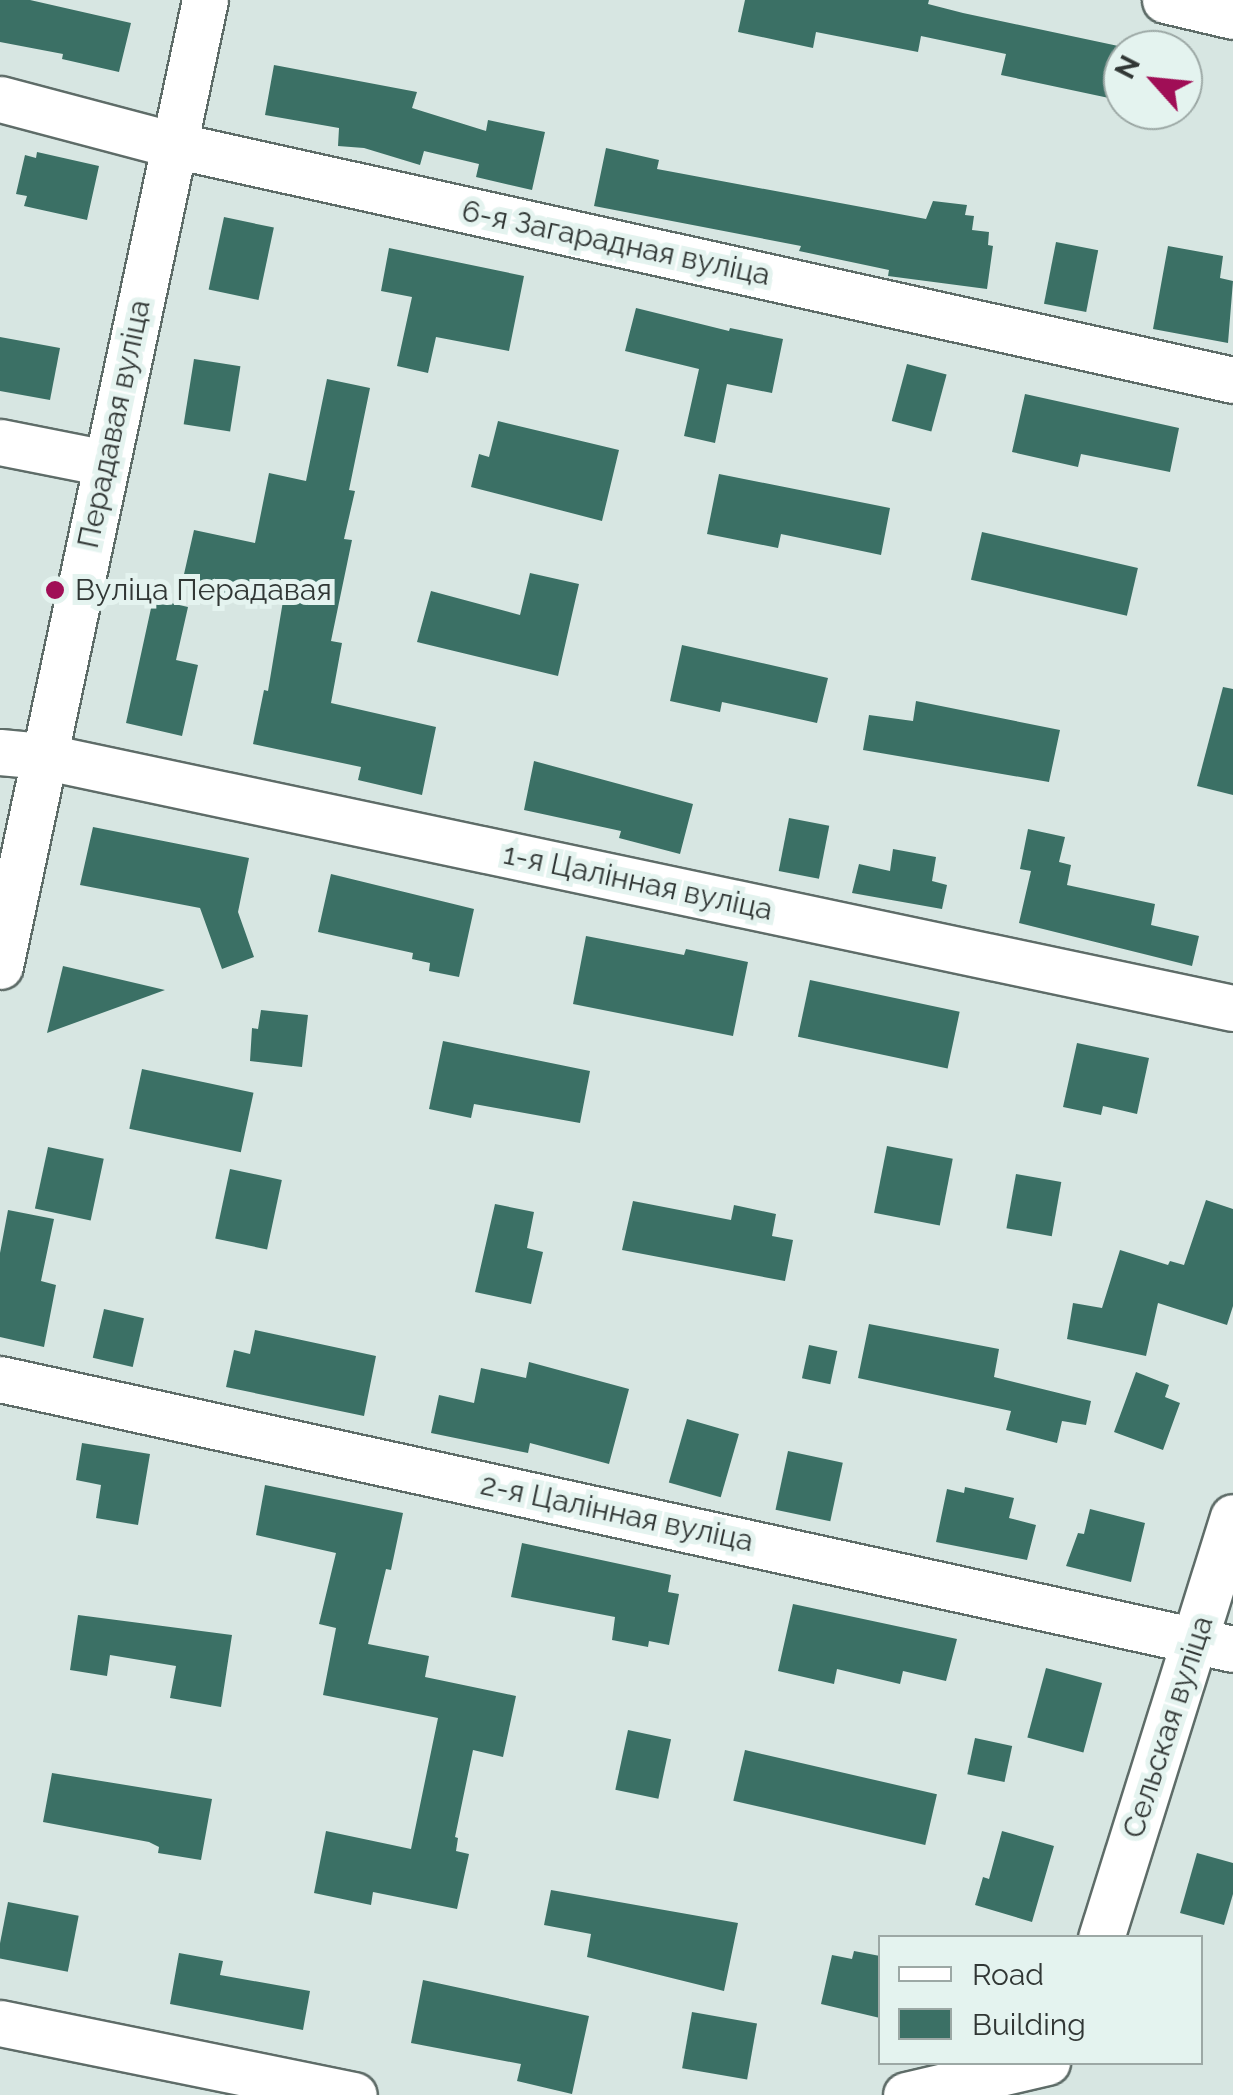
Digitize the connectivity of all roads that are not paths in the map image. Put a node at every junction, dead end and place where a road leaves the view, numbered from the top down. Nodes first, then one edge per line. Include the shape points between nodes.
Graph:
1 (205, 0) edge
2 (1165, 0) edge
3 (1233, 16) edge
4 (0, 99) edge
5 (174, 145) junction
6 (1233, 380) edge
7 (0, 442) edge
8 (106, 463) junction
9 (21, 754) edge
10 (0, 966) edge
11 (1233, 1008) edge
12 (0, 1379) edge
13 (1233, 1517) edge
14 (1215, 1644) edge
15 (1102, 1935) edge
16 (0, 2023) edge
17 (1034, 2065) edge
18 (354, 2095) edge
19 (906, 2095) edge

1 - 5 street, Перадавая вуліца
2 - 3 street
4 - 5 street, 6-я Загарадная вуліца
5 - 6 street, 6-я Загарадная вуліца
5 - 8 street, Перадавая вуліца
7 - 8 street
8 - 9 street, Перадавая вуліца
9 - 10 street, Перадавая вуліца
9 - 11 street, 1-я Цалінная вуліца
12 - 14 street, 2-я Цалінная вуліца
13 - 14 street, Сельская вуліца
14 - 15 street, Сельская вуліца
16 - 18 street
17 - 19 street

